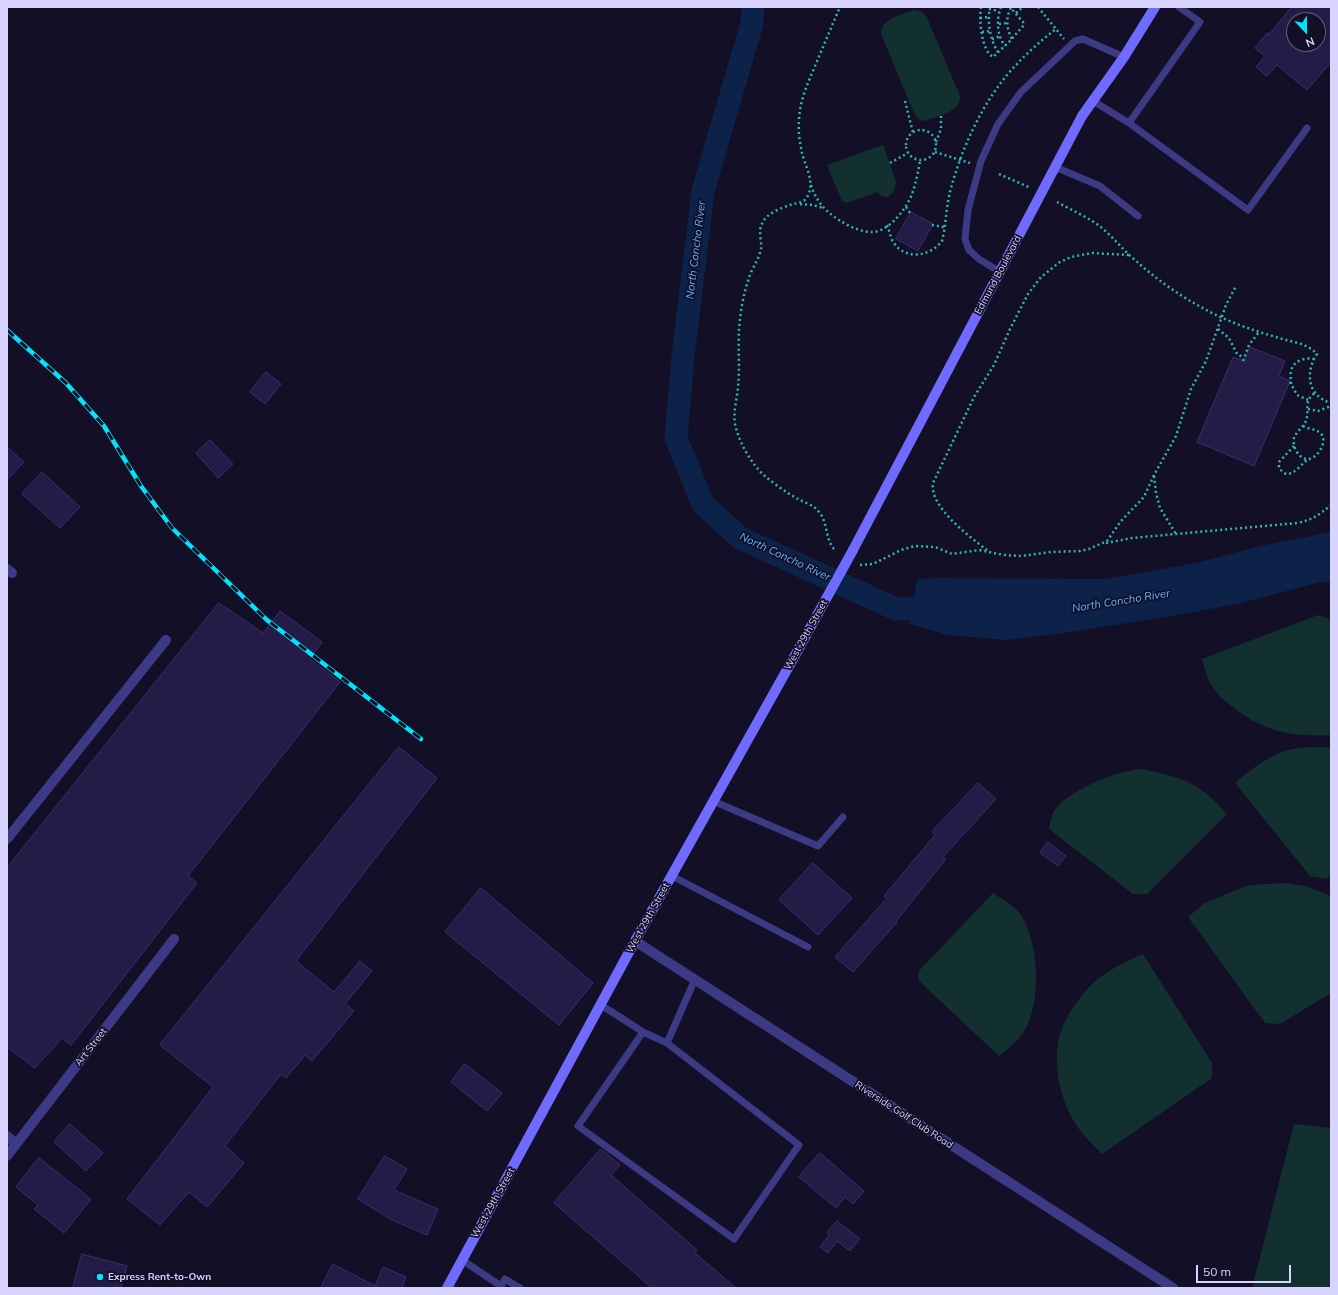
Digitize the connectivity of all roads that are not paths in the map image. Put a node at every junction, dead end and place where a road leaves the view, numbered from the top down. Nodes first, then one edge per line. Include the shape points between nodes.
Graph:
1 (1155, 7) edge
2 (1179, 7) edge
3 (1124, 57) junction
4 (1093, 101) junction
5 (1129, 123) junction
6 (1307, 128) dead end
7 (1055, 167) junction
8 (1138, 216) dead end
9 (1000, 272) junction
10 (853, 550) joint
11 (166, 640) dead end
12 (713, 801) junction
13 (842, 817) dead end
14 (7, 840) edge
15 (672, 876) junction
16 (174, 939) dead end
17 (635, 941) junction
18 (808, 947) dead end
19 (695, 979) junction
20 (601, 1005) junction
21 (643, 1032) junction
22 (667, 1043) junction
23 (7, 1136) edge
24 (16, 1144) junction
25 (7, 1156) edge
26 (462, 1260) junction
27 (501, 1287) edge
28 (446, 1288) edge
29 (520, 1288) edge
30 (1173, 1288) edge

1 - 3 main road, Edmund Boulevard
2 - 5 lane via 1200,22
3 - 4 main road, Edmund Boulevard
3 - 9 lane via 1083,39 1075,41 1021,92 998,124 981,161 968,210 964,239 969,250
4 - 5 lane
4 - 7 main road, Edmund Boulevard via 1082,116
5 - 6 lane via 1248,210
7 - 8 lane via 1100,186
7 - 9 main road, Edmund Boulevard
9 - 10 main road, Edmund Boulevard
10 - 12 main road, West 29th Street, bridge
11 - 14 street
12 - 13 lane via 818,846
12 - 15 main road, West 29th Street
15 - 17 main road, West 29th Street
15 - 18 lane
16 - 24 street, Art Street
17 - 19 street, Riverside Golf Club Road
17 - 20 main road, West 29th Street
19 - 22 lane
19 - 30 street, Riverside Golf Club Road
20 - 21 lane
20 - 26 main road, West 29th Street
21 - 22 lane
21 - 22 lane via 578,1126 734,1240 799,1145
23 - 24 street
24 - 25 street, Art Street
26 - 27 lane
26 - 28 main road, West 29th Street
27 - 29 lane via 505,1279

